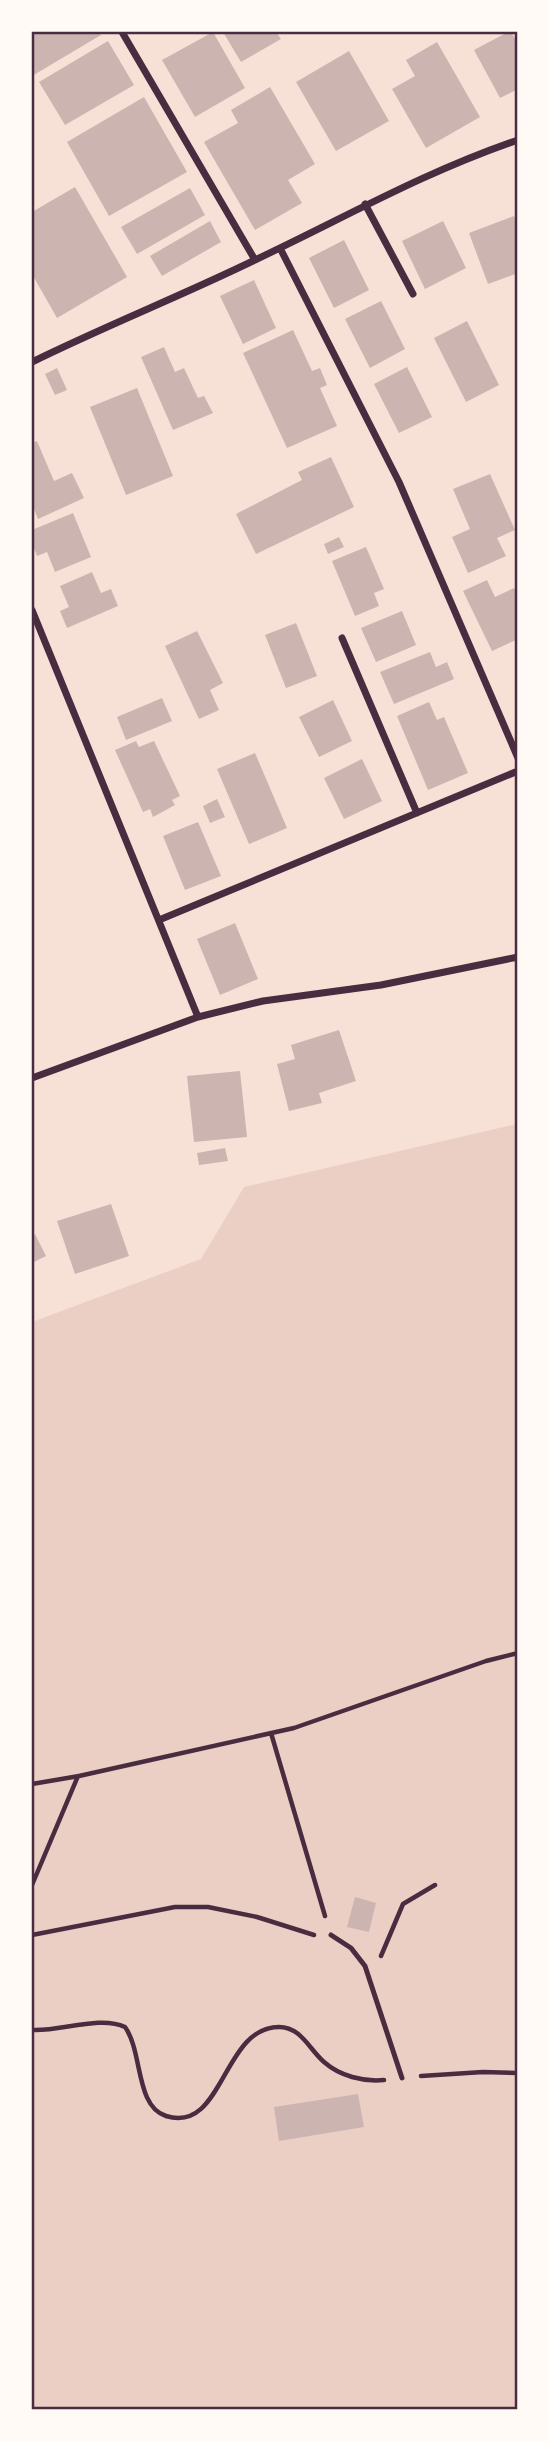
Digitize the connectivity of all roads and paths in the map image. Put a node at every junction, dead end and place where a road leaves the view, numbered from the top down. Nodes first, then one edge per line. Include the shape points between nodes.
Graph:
1 (122, 32) edge
2 (517, 140) edge
3 (365, 204) junction
4 (280, 248) junction
5 (255, 260) junction
6 (413, 294) dead end
7 (32, 362) edge
8 (32, 610) edge
9 (342, 638) dead end
10 (517, 758) edge
11 (517, 771) edge
12 (417, 813) junction
13 (159, 920) junction
14 (517, 957) edge
15 (198, 1017) junction
16 (32, 1078) edge
17 (517, 1653) edge
18 (271, 1733) junction
19 (79, 1776) junction
20 (32, 1784) edge
21 (32, 1885) edge
22 (435, 1885) dead end
23 (32, 1935) edge
24 (331, 1935) junction
25 (370, 1976) junction
26 (32, 2031) edge
27 (517, 2073) edge
28 (402, 2078) junction

1 - 5 street
2 - 3 street via 469,156
3 - 4 street
3 - 6 street
4 - 5 street
4 - 10 street via 399,482
5 - 7 street
8 - 13 street
9 - 12 street
11 - 12 street
12 - 13 street
13 - 15 street
14 - 15 street via 381,985 263,1001
15 - 16 street
17 - 18 path
18 - 19 path
18 - 24 path
19 - 20 path
19 - 21 path
22 - 25 path via 403,1904
23 - 24 path via 175,1907 208,1907 310,1935
24 - 25 lane via 360,1957
25 - 28 lane
26 - 28 path via 101,2023 125,2027 147,2098 158,2113 176,2118 189,2117 208,2102 236,2055 269,2028 285,2027 299,2033 324,2062 344,2075 372,2081
27 - 28 path

